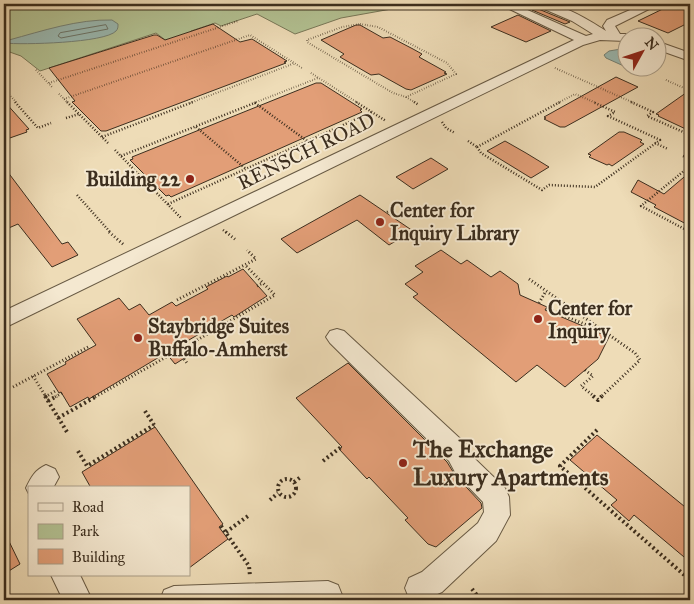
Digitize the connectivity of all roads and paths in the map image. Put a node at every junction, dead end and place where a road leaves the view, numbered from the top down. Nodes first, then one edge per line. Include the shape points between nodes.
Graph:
1 (505, 4) edge
2 (541, 4) edge
3 (652, 4) edge
4 (238, 21) dead end
5 (610, 36) junction
6 (616, 37) edge
7 (585, 40) junction
8 (666, 49) edge
9 (690, 57) edge
10 (295, 63) junction
11 (551, 66) dead end
12 (302, 68) dead end
13 (36, 70) dead end
14 (311, 73) dead end
15 (318, 78) junction
16 (666, 80) dead end
17 (49, 84) junction
18 (690, 86) edge
19 (53, 88) dead end
20 (4, 89) edge
21 (59, 94) dead end
22 (406, 97) junction
23 (64, 99) junction
24 (255, 103) junction
25 (422, 107) dead end
26 (372, 112) junction
27 (78, 114) junction
28 (66, 118) dead end
29 (441, 121) dead end
30 (388, 122) dead end
31 (51, 123) dead end
32 (196, 126) junction
33 (455, 133) dead end
34 (690, 135) edge
35 (102, 137) junction
36 (307, 141) junction
37 (468, 141) dead end
38 (108, 143) dead end
39 (655, 143) junction
40 (477, 147) junction
41 (668, 149) dead end
42 (115, 150) dead end
43 (279, 154) junction
44 (121, 156) junction
45 (683, 156) dead end
46 (690, 159) edge
47 (294, 166) dead end
48 (690, 166) edge
49 (246, 169) junction
50 (77, 195) dead end
51 (168, 204) junction
52 (394, 208) dead end
53 (387, 212) dead end
54 (182, 219) dead end
55 (220, 229) dead end
56 (690, 232) edge
57 (236, 240) dead end
58 (125, 246) dead end
59 (247, 250) dead end
60 (245, 265) junction
61 (529, 279) dead end
62 (262, 283) junction
63 (257, 286) dead end
64 (546, 290) junction
65 (177, 300) dead end
66 (539, 303) dead end
67 (546, 308) dead end
68 (4, 320) edge
69 (608, 334) junction
70 (337, 337) dead end
71 (185, 346) dead end
72 (88, 347) dead end
73 (168, 356) dead end
74 (585, 370) dead end
75 (33, 376) junction
76 (13, 387) dead end
77 (57, 390) dead end
78 (62, 393) dead end
79 (47, 399) junction
80 (144, 411) dead end
81 (58, 418) junction
82 (597, 430) dead end
83 (67, 432) dead end
84 (341, 447) dead end
85 (78, 451) dead end
86 (323, 461) dead end
87 (302, 476) dead end
88 (294, 482) junction
89 (278, 493) junction
90 (270, 500) dead end
91 (248, 516) dead end
92 (221, 526) dead end
93 (226, 532) junction
94 (66, 576) edge
95 (250, 579) dead end
96 (690, 580) edge
97 (418, 588) dead end
98 (472, 589) dead end
99 (328, 596) dead end
100 (78, 600) edge
101 (174, 600) edge
102 (477, 600) edge

1 - 7 street
2 - 5 street
3 - 5 street via 611,23
4 - 17 path
5 - 6 street, RENSCH ROAD
5 - 7 street, RENSCH ROAD
7 - 68 street, RENSCH ROAD
8 - 9 street
10 - 12 path
10 - 23 path via 250,35
10 - 35 path
11 - 34 path via 653,112 647,116
13 - 17 path
14 - 15 path
15 - 24 path
15 - 26 path
16 - 18 path via 686,89
17 - 19 path
20 - 31 path via 38,128
21 - 23 path
22 - 22 path via 393,93 307,40 352,23 378,26 447,63 456,74
22 - 25 path
23 - 27 path
24 - 32 path
24 - 36 path
26 - 30 path
26 - 36 path
27 - 28 path
27 - 35 path
29 - 33 path
32 - 44 path
32 - 49 path
35 - 38 path
36 - 43 path
37 - 40 path
39 - 40 path via 595,187 549,186 542,190 481,153
39 - 40 path via 660,140 608,116 615,112 575,94
39 - 41 path
42 - 44 path
43 - 47 path
43 - 49 path
44 - 51 path
45 - 46 path
48 - 56 path via 641,206
49 - 51 path
50 - 58 path
51 - 54 path
52 - 53 path
55 - 57 path
59 - 60 path via 256,259
60 - 62 path
60 - 65 path
61 - 64 path
62 - 63 path
62 - 71 path via 275,295
64 - 66 path
64 - 69 path
67 - 69 path
69 - 74 path via 636,353 640,362 598,400 581,386 593,376
70 - 97 street via 458,453 465,466 496,497 497,514 487,532 432,582
72 - 75 path
73 - 81 path
75 - 76 path
75 - 79 path
77 - 79 path
78 - 79 path
79 - 81 path
80 - 85 path via 154,426 87,466
81 - 83 path
82 - 96 path via 560,466
84 - 86 path
87 - 88 path
88 - 89 path via 283,480 278,484
88 - 89 path via 296,490 292,495 286,497
89 - 90 path
91 - 93 path
92 - 93 path
93 - 95 path via 249,566
94 - 100 street
98 - 102 path
99 - 101 street

